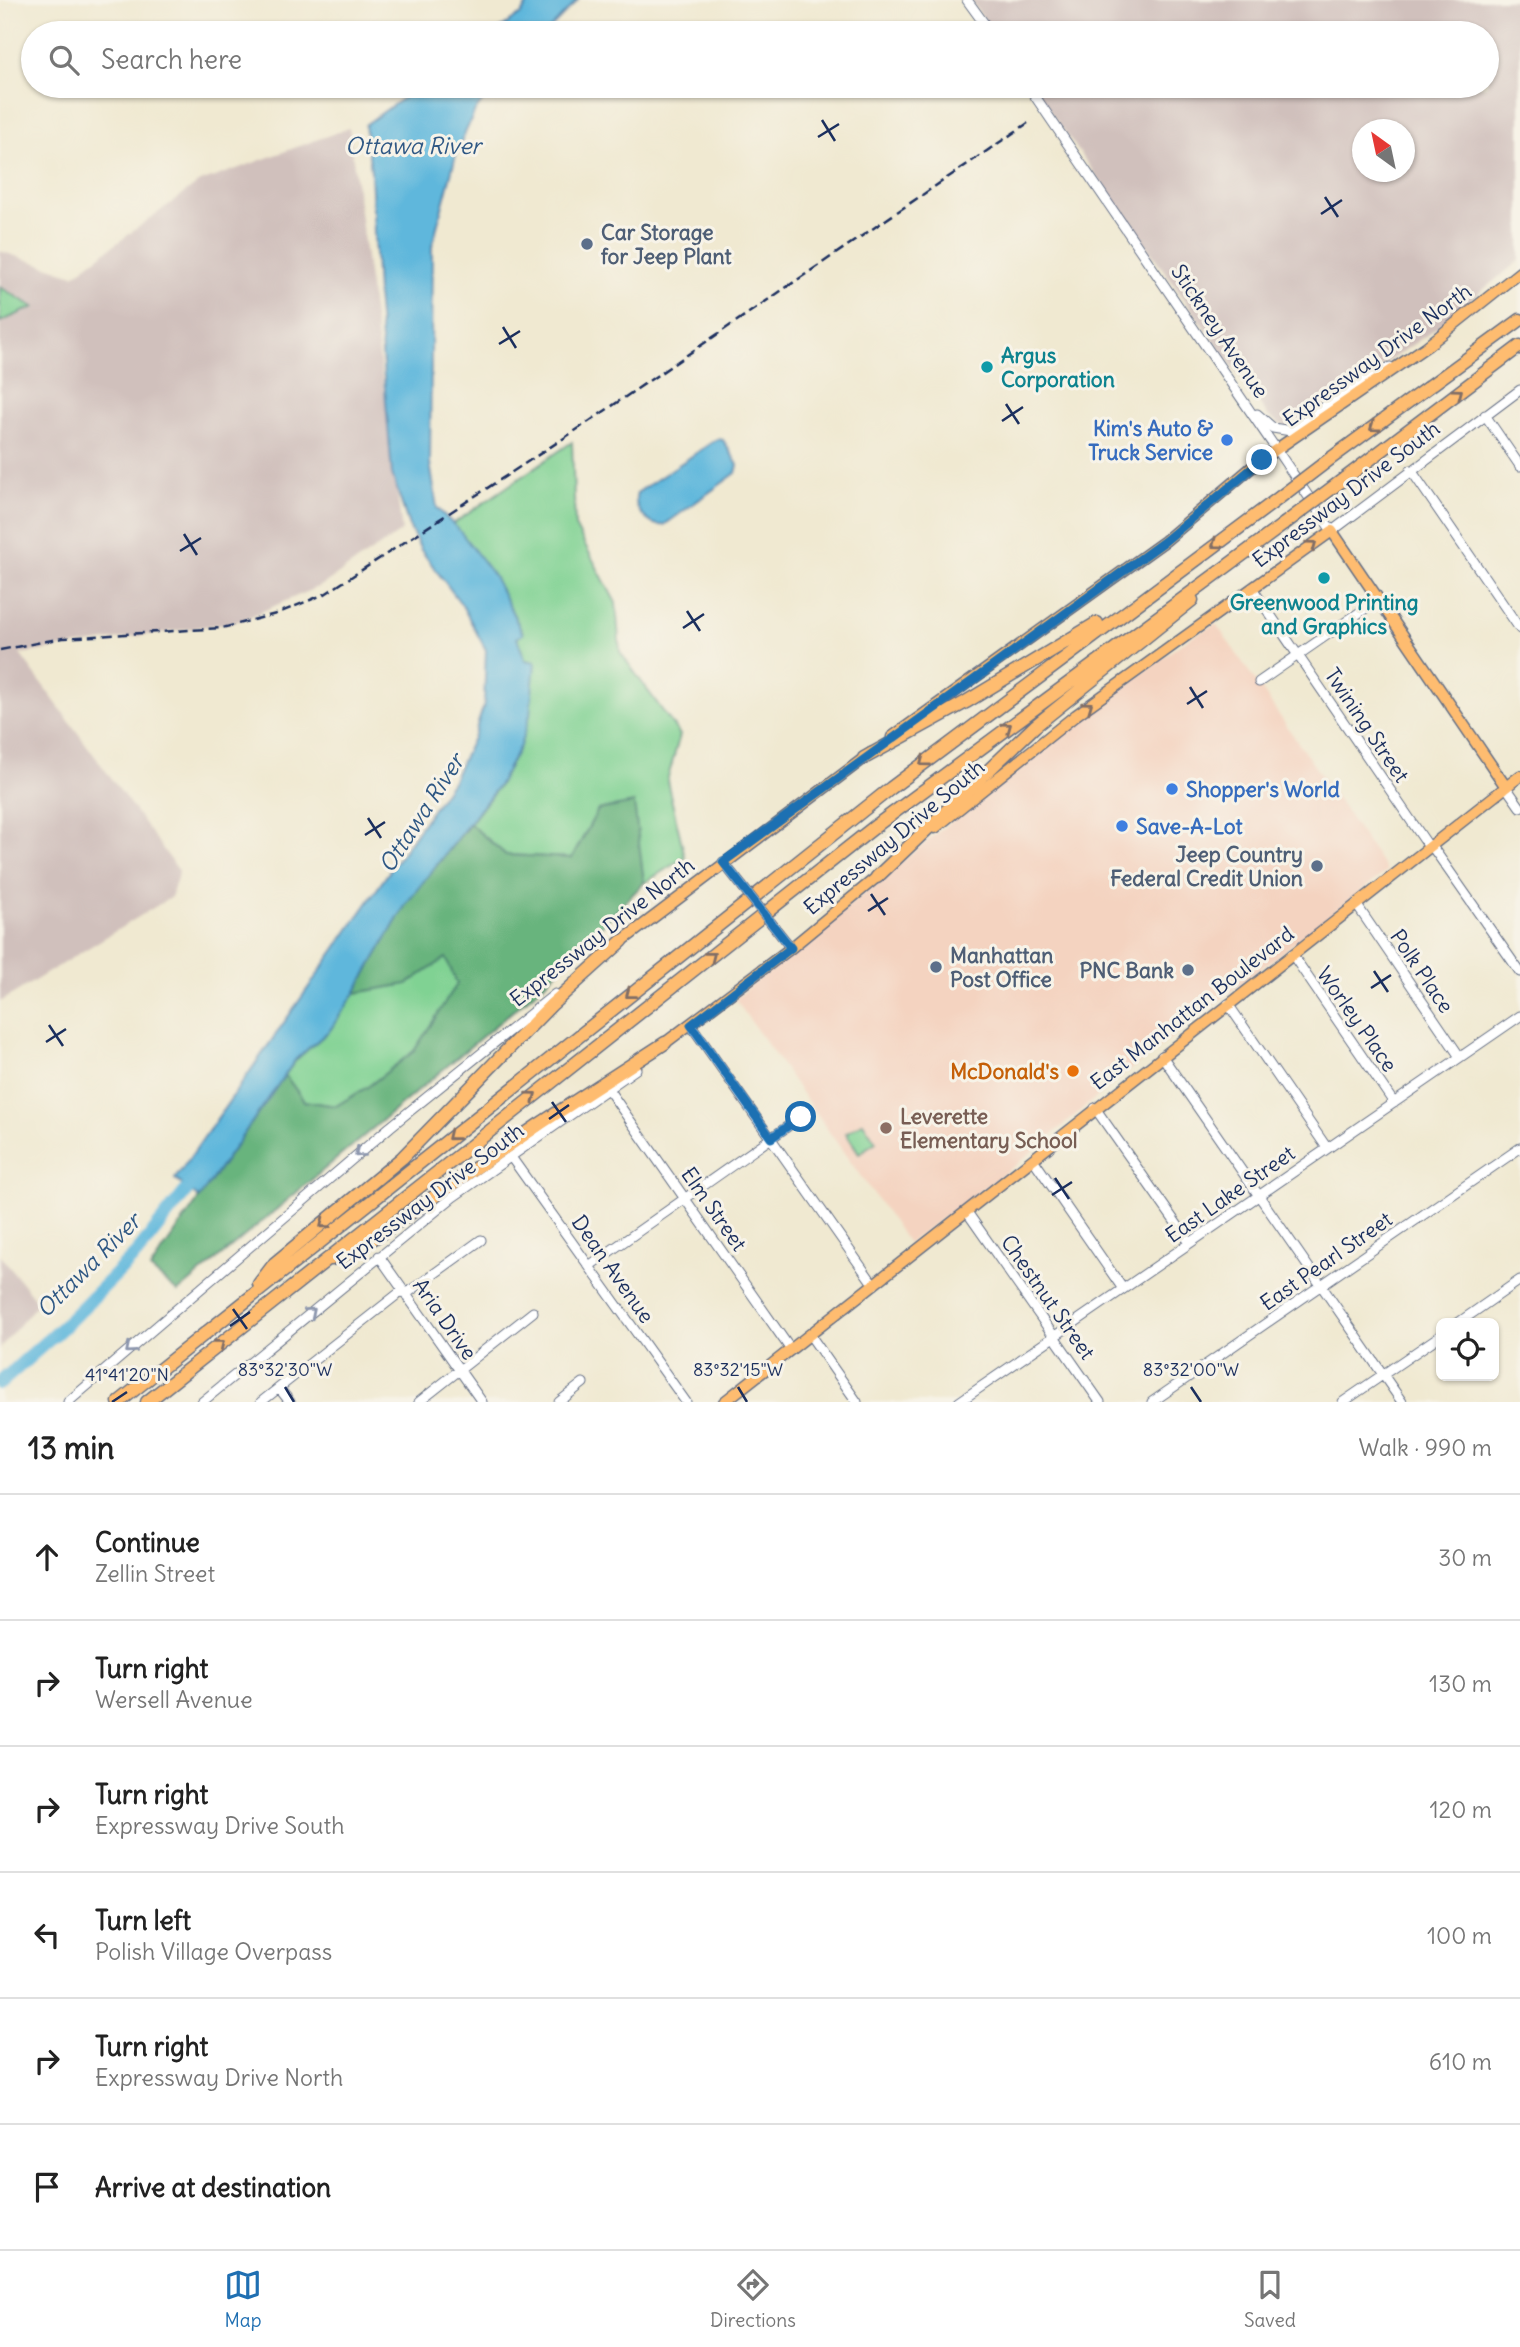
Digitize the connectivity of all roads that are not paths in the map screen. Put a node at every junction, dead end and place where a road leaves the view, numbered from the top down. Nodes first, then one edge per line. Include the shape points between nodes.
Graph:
1 (967, 0) edge
2 (982, 21) edge
3 (1036, 98) edge
4 (1520, 272) edge
5 (1520, 310) edge
6 (1520, 320) edge
7 (1520, 346) edge
8 (1416, 353) junction
9 (1520, 390) edge
10 (1419, 394) junction
11 (1249, 407) junction
12 (1485, 415) junction
13 (1278, 450) junction
14 (1520, 466) edge
15 (1411, 470) junction
16 (1284, 524) junction
17 (1332, 531) junction
18 (1155, 589) junction
19 (1252, 589) junction
20 (1379, 599) junction
21 (1520, 629) edge
22 (1298, 656) junction
23 (1259, 682) dead end
24 (864, 758) junction
25 (1520, 776) edge
26 (1506, 786) junction
27 (1520, 807) edge
28 (1430, 846) junction
29 (723, 862) junction
30 (877, 877) junction
31 (1356, 904) junction
32 (622, 941) junction
33 (791, 948) junction
34 (1292, 954) junction
35 (1520, 972) edge
36 (1228, 1004) junction
37 (1520, 1016) edge
38 (691, 1025) junction
39 (665, 1043) junction
40 (1162, 1056) junction
41 (1460, 1057) junction
42 (608, 1089) junction
43 (1394, 1102) junction
44 (1095, 1108) junction
45 (801, 1117) dead end
46 (771, 1138) junction
47 (1328, 1148) junction
48 (1520, 1148) edge
49 (511, 1157) junction
50 (1033, 1159) junction
51 (1259, 1196) junction
52 (685, 1198) junction
53 (967, 1212) junction
54 (481, 1240) dead end
55 (1190, 1243) junction
56 (379, 1256) junction
57 (324, 1262) junction
58 (589, 1265) junction
59 (1520, 1280) edge
60 (874, 1285) junction
61 (1321, 1286) junction
62 (1123, 1289) junction
63 (404, 1292) junction
64 (250, 1297) junction
65 (533, 1312) dead end
66 (1465, 1318) edge
67 (810, 1335) junction
68 (1054, 1336) junction
69 (1436, 1338) edge
70 (791, 1350) junction
71 (460, 1370) junction
72 (1383, 1375) junction
73 (583, 1383) dead end
74 (279, 1388) junction
75 (68, 1402) edge
76 (119, 1402) edge
77 (147, 1402) edge
78 (202, 1402) edge
79 (261, 1402) edge
80 (290, 1402) edge
81 (419, 1402) edge
82 (482, 1402) edge
83 (559, 1402) edge
84 (686, 1402) edge
85 (724, 1402) edge
86 (857, 1402) edge
87 (959, 1402) edge
88 (1100, 1402) edge
89 (1152, 1402) edge
90 (1343, 1402) edge
91 (1402, 1402) edge

1 - 2 street
3 - 11 street, Stickney Avenue
4 - 8 main road, Expressway Drive North
5 - 10 highway
6 - 10 highway
16 -> 7 highway, bridge
8 - 11 street via 1354,385 1291,431 1273,428
8 - 13 main road, Expressway Drive North
9 - 12 street, Expressway Drive South
10 -> 18 highway, bridge
11 - 13 street, Stickney Avenue
12 - 14 street
12 - 15 street, Expressway Drive South
13 - 17 street, Stickney Avenue
13 - 24 main road, Expressway Drive North via 1165,541
15 - 17 street, Expressway Drive South
15 - 21 street
16 - 30 highway via 1046,716
57 -> 16 highway via 887,817
19 -> 17 main road, Expressway Drive South
17 - 20 main road, Stickney Avenue
18 - 24 highway
18 -> 64 highway via 891,788
19 - 22 street, Twining Street
30 -> 19 main road, Expressway Drive South via 1032,749
20 - 22 street
20 - 26 main road, Stickney Avenue
22 - 23 street
22 - 28 street, Twining Street
24 - 29 main road, Expressway Drive North
25 - 26 main road, East Manhattan Boulevard
26 - 27 street, Stickney Avenue
26 - 28 main road, East Manhattan Boulevard
28 - 31 main road, East Manhattan Boulevard
28 - 35 street, Twining Street
29 - 32 main road, Expressway Drive North
29 - 33 street, bridge
30 - 33 main road, Expressway Drive South
31 - 34 main road, East Manhattan Boulevard
31 - 41 street, Polk Place
32 -> 64 highway via 551,1005 402,1158 275,1263
32 -> 75 street, Expressway Drive North via 380,1135
33 - 38 main road, Expressway Drive South
34 - 36 main road, East Manhattan Boulevard
34 - 43 street, Worley Place
36 - 40 main road, East Manhattan Boulevard
36 - 47 street
37 - 41 street, East Lake Street
38 - 39 main road, Expressway Drive South
38 - 46 street
39 - 42 street, Expressway Drive South
39 - 57 highway via 352,1253
40 - 44 main road, East Manhattan Boulevard
40 - 51 street
41 - 43 street, East Lake Street
42 - 49 street, Expressway Drive South
42 - 52 street, Elm Street
43 - 47 street, East Lake Street
44 - 50 main road, East Manhattan Boulevard
44 - 55 street
45 - 46 street
46 - 52 street
46 - 60 street
47 - 51 street, East Lake Street
48 - 61 street, East Pearl Street
49 - 56 street, Expressway Drive South
49 - 58 street, Dean Avenue
50 - 53 main road, East Manhattan Boulevard
50 - 62 street
51 - 55 street, East Lake Street
51 - 61 street
52 - 58 street
52 - 70 street, Elm Street
53 - 60 main road, East Manhattan Boulevard
53 - 68 street, Chestnut Street
54 - 63 street
55 - 62 street, East Lake Street
56 - 63 street, Aria Drive
78 -> 56 street, Expressway Drive South
77 -> 57 highway
58 - 84 street, Dean Avenue
59 - 66 street
60 - 67 main road, East Manhattan Boulevard
61 - 72 street
61 - 89 street, East Pearl Street
62 - 68 street, East Lake Street
63 - 71 street, Aria Drive
63 - 74 street
64 - 76 highway
65 - 71 street
67 - 70 main road, East Manhattan Boulevard
67 - 86 street
68 - 87 street, East Lake Street
68 - 88 street, Chestnut Street
69 - 72 street
70 - 85 main road, East Manhattan Boulevard
71 - 81 street
71 - 82 street, Aria Drive
72 - 90 street
72 - 91 street
73 - 83 street
74 - 79 street
74 - 80 street

